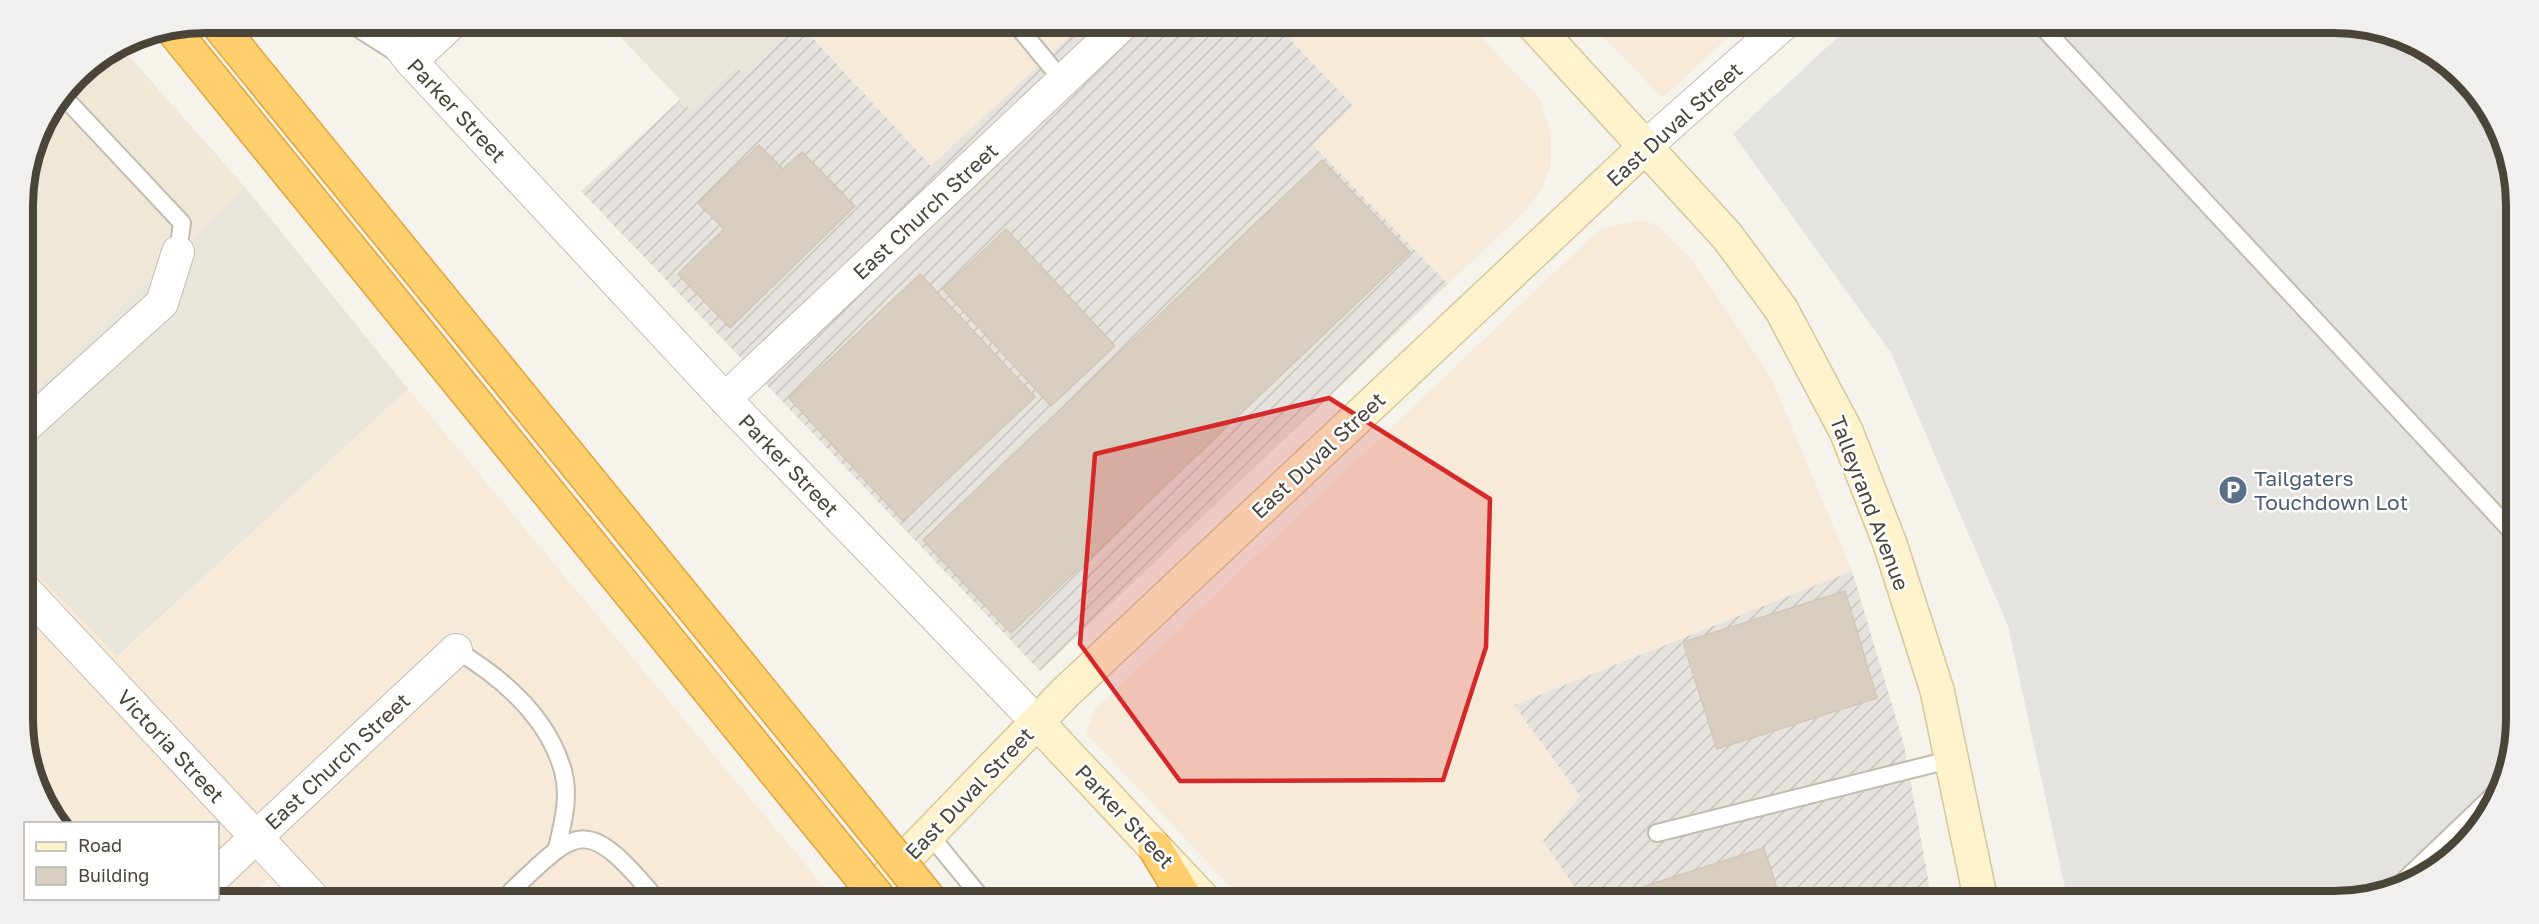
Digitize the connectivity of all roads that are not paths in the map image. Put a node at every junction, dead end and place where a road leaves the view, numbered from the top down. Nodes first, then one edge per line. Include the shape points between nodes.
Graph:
1 (225, 33) edge
2 (366, 33) edge
3 (389, 33) edge
4 (441, 33) edge
5 (1023, 33) edge
6 (1113, 33) edge
7 (1541, 33) edge
8 (1774, 33) edge
9 (2048, 33) edge
10 (177, 35) edge
11 (411, 61) junction
12 (1063, 81) junction
13 (68, 101) edge
14 (1646, 146) junction
15 (178, 252) joint
16 (725, 399) junction
17 (33, 420) edge
18 (2506, 526) edge
19 (33, 599) edge
20 (456, 650) joint
21 (1037, 722) junction
22 (1953, 759) junction
23 (2482, 806) edge
24 (1657, 833) dead end
25 (929, 834) junction
26 (256, 837) junction
27 (557, 848) junction
28 (1155, 848) junction
29 (2414, 871) edge
30 (219, 872) edge
31 (306, 891) edge
32 (512, 891) edge
33 (649, 891) edge
34 (873, 891) edge
35 (874, 891) edge
36 (923, 891) edge
37 (976, 891) edge
38 (1182, 891) edge
39 (1196, 891) edge
40 (1979, 891) edge

1 - 36 highway, bridge
2 - 11 lane
3 - 11 street, Parker Street
4 - 11 street
5 - 12 lane
6 - 12 street, East Church Street
7 - 14 street, Talleyrand Avenue
8 - 14 street, East Duval Street
9 - 18 lane
10 - 34 highway, bridge
11 - 16 street, Parker Street
12 - 16 street, East Church Street
13 - 15 lane via 182,223
14 - 21 street, East Duval Street
14 - 22 street, Talleyrand Avenue via 1726,236 1781,309 1846,431 1890,544 1936,690
15 - 17 street via 162,303
16 - 21 street, Parker Street
19 - 26 street, Victoria Street
20 - 26 street, East Church Street
20 - 27 lane via 505,682 536,720 557,756 563,772 565,802
21 - 25 street, East Duval Street
21 - 28 street, Parker Street
22 - 24 lane
22 - 40 street, Talleyrand Avenue
23 - 29 lane
25 - 35 street, East Duval Street
25 - 37 lane
26 - 30 street, East Church Street
26 - 31 street, Victoria Street
27 - 32 lane
27 - 33 lane via 576,839 597,840 615,853
28 - 38 highway
28 - 39 street, Parker Street

